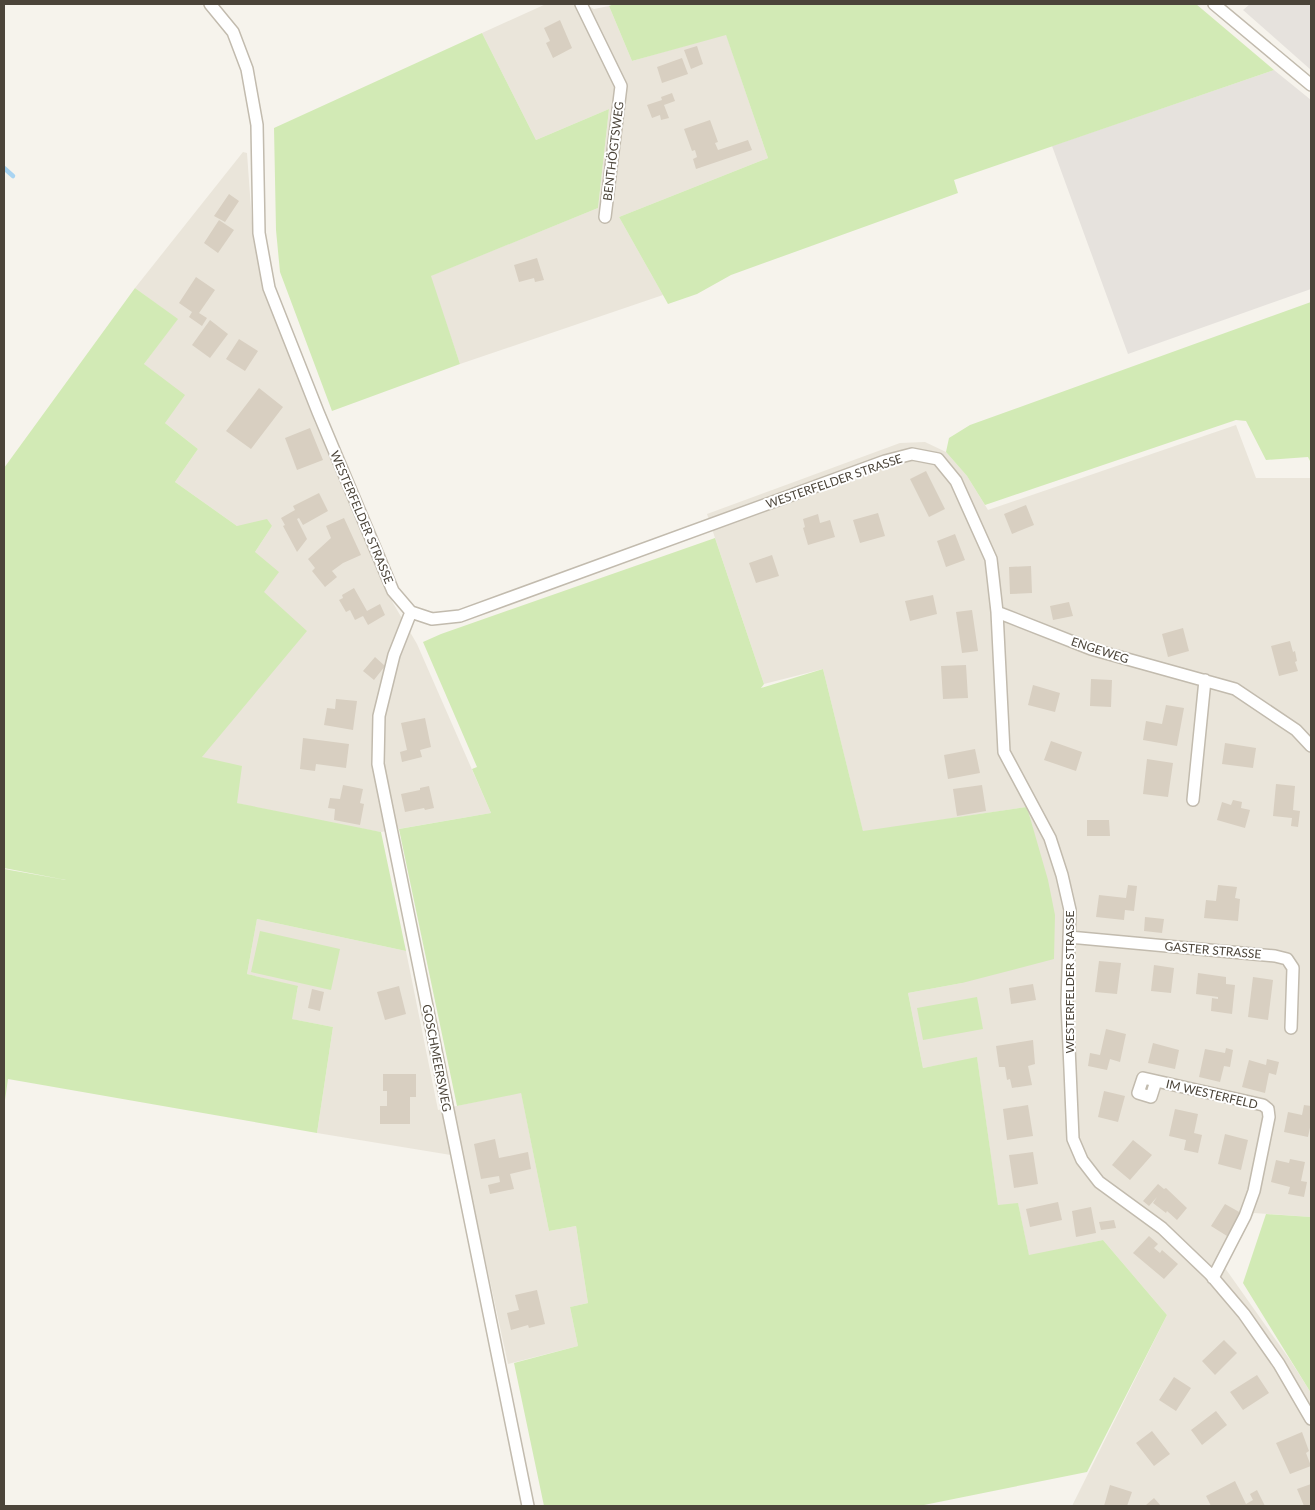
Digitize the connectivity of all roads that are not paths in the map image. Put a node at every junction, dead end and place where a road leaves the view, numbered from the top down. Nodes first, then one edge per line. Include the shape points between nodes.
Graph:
1 (210, 4) edge
2 (581, 4) edge
3 (1214, 4) edge
4 (1311, 85) edge
5 (605, 217) dead end
6 (412, 612) junction
7 (997, 612) junction
8 (1205, 680) junction
9 (1311, 746) edge
10 (1193, 800) dead end
11 (1069, 938) junction
12 (1291, 1028) dead end
13 (1156, 1080) dead end
14 (1213, 1278) junction
15 (1311, 1419) edge
16 (528, 1506) edge

1 - 6 street, WESTERFELDER STRASSE via 233,32 247,69 256,125 259,233 269,288 393,591
2 - 5 street, BENTHÖGTSWEG via 621,86
3 - 4 street
6 - 7 street, WESTERFELDER STRASSE via 432,619 460,616 885,461 912,454 938,459 956,481 991,559
6 - 16 street, GOSCHMEERSWEG via 394,655 379,716 378,764
7 - 8 street, ENGEWEG via 1091,649
7 - 11 street, WESTERFELDER STRASSE via 1004,752 1050,838 1070,910
8 - 9 street, ENGEWEG via 1235,689 1296,730
8 - 10 street
11 - 12 street, GASTER STRASSE via 1286,959 1293,968
11 - 14 street, WESTERFELDER STRASSE via 1067,1003 1073,1139 1082,1160 1098,1182 1162,1228
13 - 14 street, IM WESTERFELD via 1263,1105 1268,1109 1254,1191 1245,1216
14 - 15 street, WESTERFELDER STRASSE via 1244,1314 1279,1364

